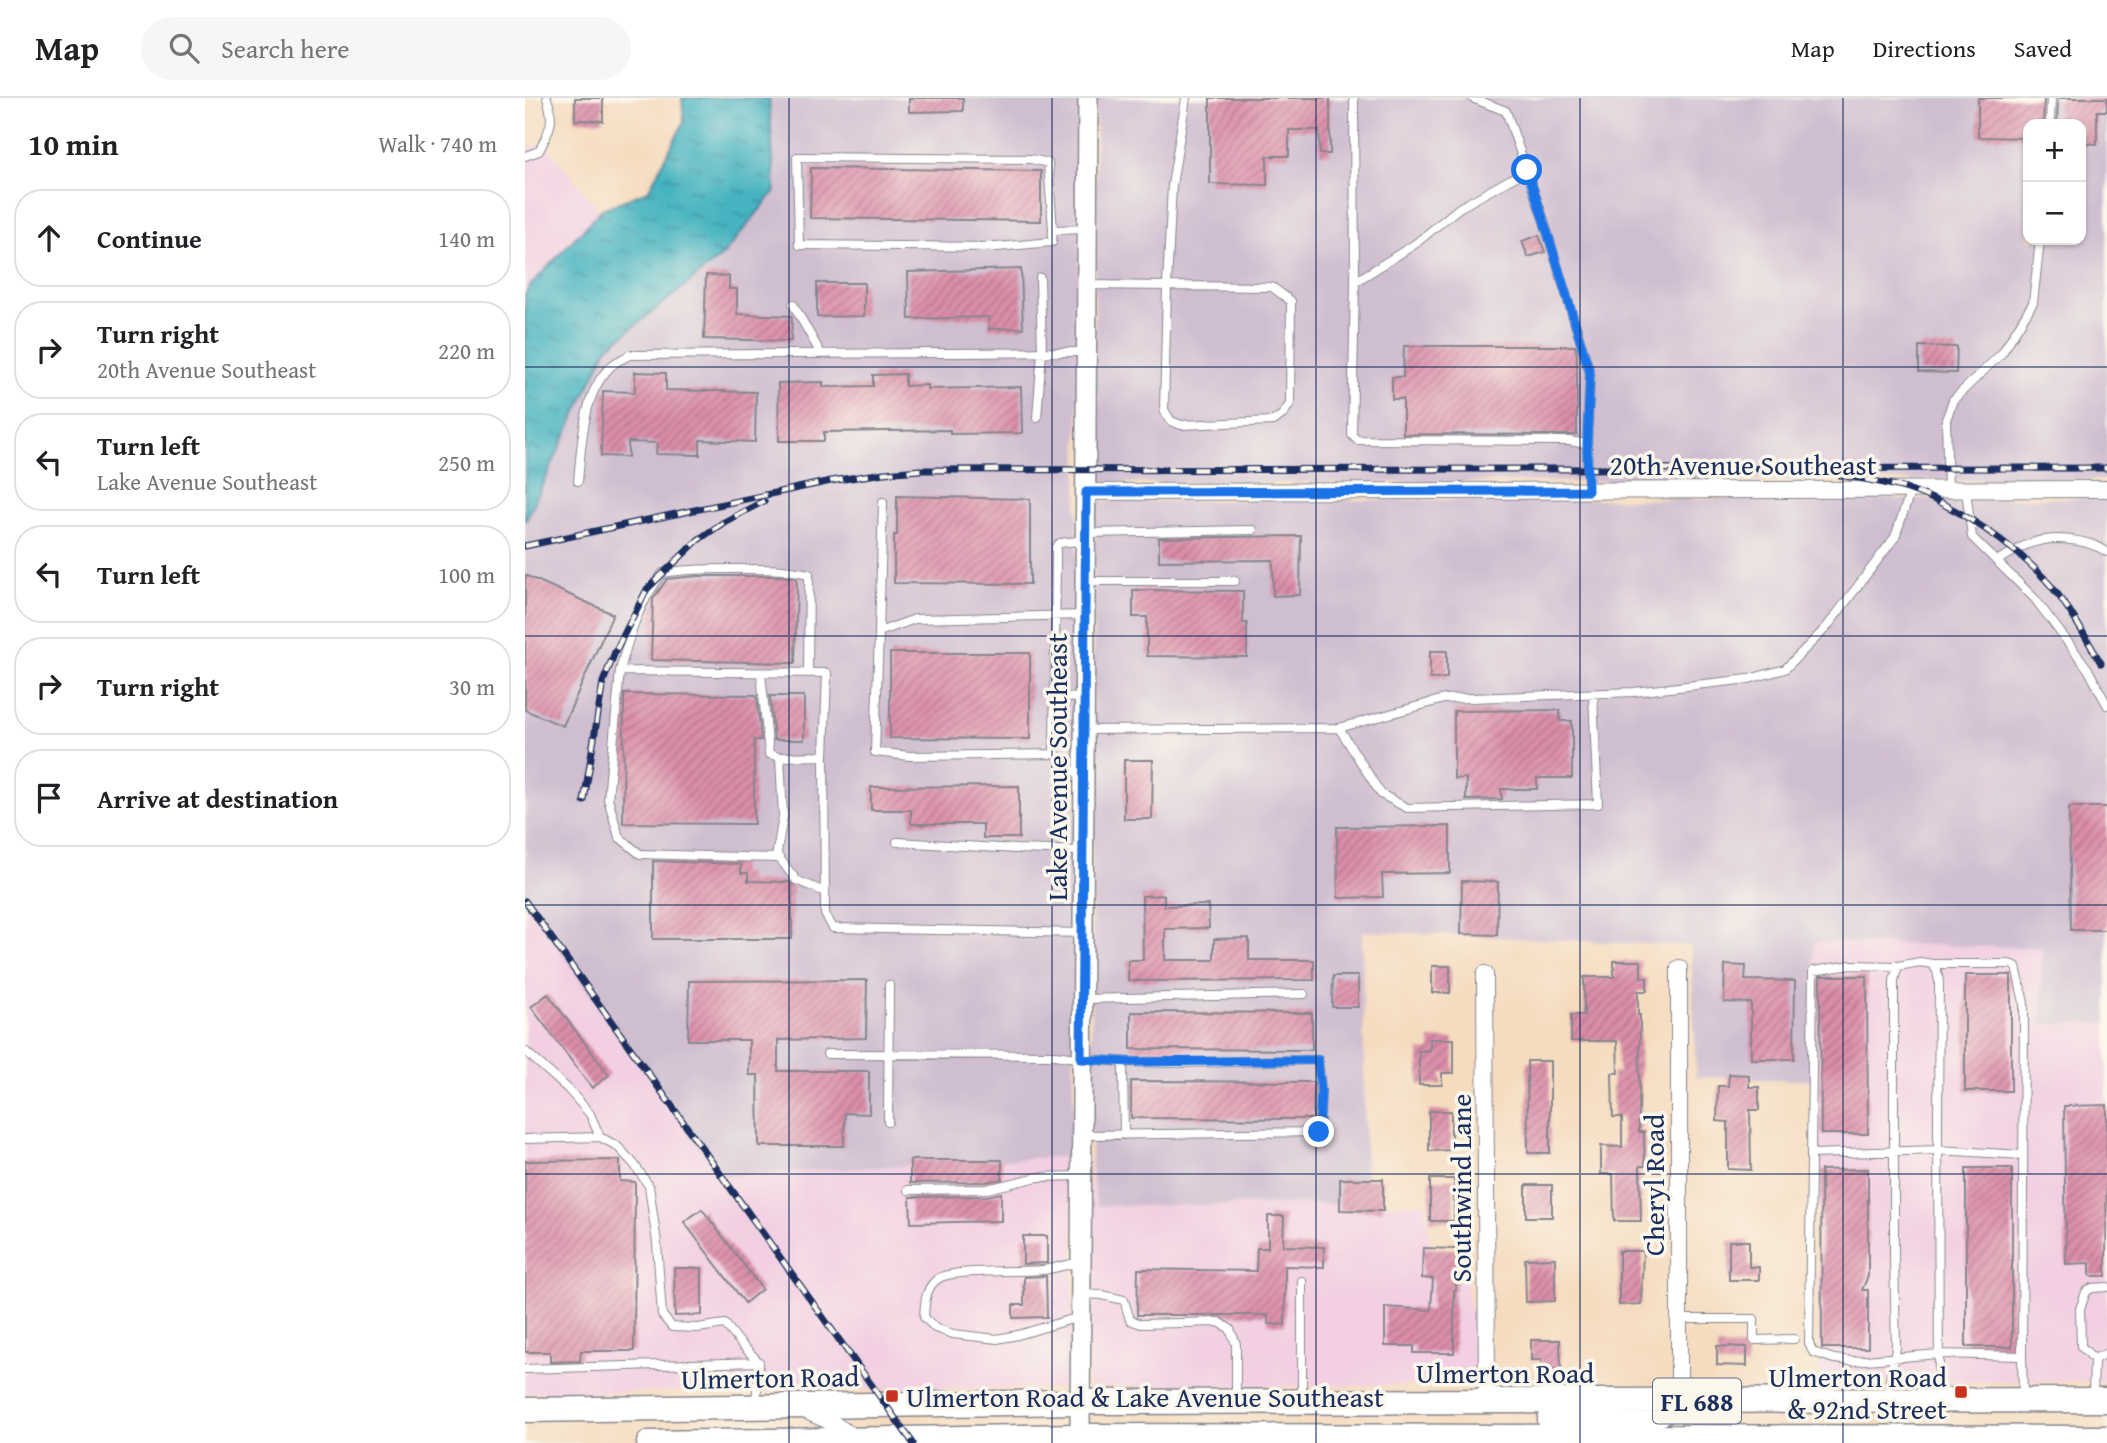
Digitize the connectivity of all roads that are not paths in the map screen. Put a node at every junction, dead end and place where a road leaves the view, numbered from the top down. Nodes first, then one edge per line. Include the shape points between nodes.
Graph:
1 (547, 98) edge
2 (1088, 98) edge
3 (1186, 98) edge
4 (1355, 98) edge
5 (1472, 98) edge
6 (1505, 98) edge
7 (2051, 98) edge
8 (1506, 111) junction
9 (2050, 119) edge
10 (525, 156) edge
11 (1527, 170) junction
12 (1086, 229) junction
13 (1053, 230) junction
14 (2039, 245) edge
15 (1040, 278) dead end
16 (1355, 282) junction
17 (1086, 285) junction
18 (1167, 286) junction
19 (793, 304) dead end
20 (1042, 352) junction
21 (1086, 352) junction
22 (821, 354) junction
23 (1037, 418) dead end
24 (1587, 444) junction
25 (578, 481) dead end
26 (2107, 489) edge
27 (1911, 490) junction
28 (1948, 490) junction
29 (1966, 490) junction
30 (1588, 491) junction
31 (1086, 492) junction
32 (883, 502) dead end
33 (1253, 530) dead end
34 (1086, 536) junction
35 (2107, 552) edge
36 (1996, 561) junction
37 (1085, 581) junction
38 (1235, 581) dead end
39 (1085, 615) junction
40 (1056, 617) junction
41 (879, 632) junction
42 (620, 671) junction
43 (761, 673) junction
44 (808, 673) junction
45 (2107, 687) edge
46 (1593, 694) junction
47 (2102, 695) junction
48 (1055, 697) junction
49 (1084, 698) junction
50 (2107, 705) edge
51 (1339, 728) junction
52 (1084, 730) junction
53 (1054, 754) junction
54 (824, 756) junction
55 (780, 757) junction
56 (1084, 777) junction
57 (897, 842) dead end
58 (1083, 851) junction
59 (777, 855) junction
60 (825, 892) junction
61 (1083, 933) junction
62 (1933, 964) junction
63 (1898, 966) junction
64 (1679, 968) dead end
65 (1485, 974) dead end
66 (890, 985) dead end
67 (1304, 994) dead end
68 (1082, 999) junction
69 (525, 1051) edge
70 (827, 1054) dead end
71 (889, 1054) junction
72 (1081, 1059) junction
73 (1123, 1062) junction
74 (888, 1122) dead end
75 (1081, 1135) junction
76 (1124, 1135) junction
77 (600, 1137) junction
78 (525, 1139) edge
79 (1938, 1150) junction
80 (1894, 1151) junction
81 (1812, 1154) junction
82 (2023, 1155) junction
83 (1081, 1176) junction
84 (908, 1190) dead end
85 (1080, 1262) junction
86 (1302, 1280) dead end
87 (2107, 1287) edge
88 (1080, 1294) junction
89 (1079, 1317) junction
90 (1679, 1319) junction
91 (1794, 1339) dead end
92 (2107, 1353) edge
93 (1939, 1354) junction
94 (2022, 1356) junction
95 (1894, 1358) junction
96 (2094, 1359) junction
97 (759, 1362) junction
98 (525, 1369) edge
99 (1939, 1400) junction
100 (2023, 1400) junction
101 (2100, 1400) edge
102 (1679, 1401) junction
103 (1887, 1401) junction
104 (1081, 1402) junction
105 (1487, 1402) junction
106 (1236, 1403) junction
107 (1302, 1403) junction
108 (792, 1405) junction
109 (755, 1406) junction
110 (525, 1410) edge
111 (2107, 1438) edge
112 (1079, 1440) edge
113 (1180, 1440) edge
114 (1377, 1440) edge
115 (1414, 1440) edge
116 (1550, 1440) edge
117 (1680, 1440) edge
118 (1871, 1440) edge
119 (2034, 1440) edge
120 (960, 1441) edge
121 (763, 1442) edge
122 (808, 1442) edge
123 (860, 1442) edge
124 (649, 1443) edge
125 (698, 1443) edge

1 - 10 lane via 551,128 539,151
2 - 12 street, Lake Avenue Southeast
3 - 18 lane via 1172,185
4 - 16 lane
5 - 8 lane
6 - 8 lane
7 - 9 lane
8 - 11 lane
11 - 16 lane via 1459,208 1415,244
11 - 24 lane via 1590,373
12 - 13 lane
12 - 17 street, Lake Avenue Southeast
13 - 13 lane via 1048,163 1031,159 797,157 799,246 997,247 1052,242
14 - 28 lane via 2033,303 2002,353 1953,400 1946,421
15 - 20 lane
16 - 24 lane via 1352,435 1357,440
17 - 18 lane
17 - 21 street, Lake Avenue Southeast
18 - 18 lane via 1164,410 1171,421 1181,425 1273,421 1282,415 1290,404 1291,301 1272,287
19 - 22 lane
20 - 21 lane
20 - 22 lane
20 - 23 lane
21 - 31 street, Lake Avenue Southeast
22 - 25 lane via 629,355 614,363 598,381 583,422
24 - 30 lane
26 - 29 street, 20th Avenue Southeast
27 - 28 street, 20th Avenue Southeast
27 - 30 street, 20th Avenue Southeast
27 - 46 lane via 1895,537 1826,628 1785,669 1749,679
28 - 29 street, 20th Avenue Southeast
29 - 36 lane via 1972,537
30 - 31 street, 20th Avenue Southeast
31 - 34 street, Lake Avenue Southeast
32 - 41 lane
33 - 34 lane
34 - 37 street, Lake Avenue Southeast
34 - 40 lane via 1056,547
35 - 36 lane via 2059,539 2028,544
36 - 47 lane via 2035,599
37 - 38 lane
37 - 39 street, Lake Avenue Southeast
39 - 40 lane
39 - 49 street, Lake Avenue Southeast
40 - 41 lane via 915,620
40 - 48 lane
41 - 53 lane via 875,752 910,756
42 - 43 lane
42 - 44 lane via 629,633 663,573 770,569 809,574
42 - 59 lane via 608,799 619,837 641,854
43 - 44 lane
43 - 55 lane via 769,754
44 - 54 lane via 827,673
45 - 47 lane
46 - 51 lane via 1444,699
46 - 51 lane via 1598,804 1407,808 1381,794
47 - 50 lane
48 - 49 lane
48 - 53 lane
49 - 52 street, Lake Avenue Southeast
51 - 52 lane
52 - 56 street, Lake Avenue Southeast
53 - 56 lane via 1061,764
54 - 55 lane
54 - 60 lane
55 - 59 lane via 783,816
56 - 58 street, Lake Avenue Southeast
57 - 58 lane
58 - 61 street, Lake Avenue Southeast
59 - 60 lane via 796,880
60 - 61 lane via 824,914 833,928
61 - 68 street, Lake Avenue Southeast
62 - 63 lane
62 - 79 lane via 1939,981
62 - 82 lane via 2016,965 2024,1003
63 - 80 lane via 1894,981
63 - 81 lane via 1851,965 1813,971
64 - 90 street, Cheryl Road
65 - 105 street, Southwind Lane
66 - 71 lane
67 - 68 lane
68 - 72 street, Lake Avenue Southeast
69 - 77 lane via 590,1114
70 - 71 lane
71 - 72 lane
71 - 74 lane
72 - 73 lane
72 - 75 street, Lake Avenue Southeast
73 - 76 lane
73 - 76 lane via 1318,1060 1321,1091 1319,1132
75 - 76 lane
75 - 83 street, Lake Avenue Southeast
77 - 78 lane
77 - 97 lane via 617,1146 649,1186 662,1315 672,1327 725,1324
79 - 80 lane
79 - 82 lane
79 - 93 lane
80 - 81 lane
80 - 95 lane
81 - 95 lane via 1809,1345 1813,1352 1834,1359
82 - 94 lane
83 - 84 lane via 1038,1177 987,1189
83 - 85 street, Lake Avenue Southeast
85 - 88 street, Lake Avenue Southeast
85 - 89 lane via 1046,1270 965,1272 939,1278 925,1294 924,1317 935,1328 953,1334 997,1339
86 - 107 lane
87 - 96 lane via 2086,1292 2080,1309 2081,1346
88 - 89 street, Lake Avenue Southeast
88 - 106 lane via 1124,1300 1130,1320 1141,1324 1220,1322 1230,1329 1236,1344
89 - 104 street, Lake Avenue Southeast
90 - 91 lane via 1753,1319 1754,1340
90 - 102 street, Cheryl Road
92 - 96 lane
93 - 94 lane
93 - 95 lane
93 - 99 lane
94 - 100 lane
95 - 103 lane
96 - 101 lane
97 - 98 lane
97 - 109 lane
99 - 100 main road, Ulmerton Road / FL 688
99 - 103 main road, Ulmerton Road / FL 688
100 - 101 main road, Ulmerton Road / FL 688
101 - 118 main road via 2061,1420 1910,1420 1883,1428
102 - 103 main road, Ulmerton Road / FL 688
102 - 105 main road, Ulmerton Road / FL 688
102 - 115 main road via 1656,1416 1641,1419 1430,1421 1417,1426
104 - 106 main road, Ulmerton Road / FL 688
104 - 108 main road, Ulmerton Road / FL 688
104 - 112 street, Lake Avenue Southeast
105 - 107 main road, Ulmerton Road / FL 688
106 - 107 main road, Ulmerton Road / FL 688
108 - 109 main road, Ulmerton Road / FL 688
108 - 123 street via 829,1421
109 - 110 main road, Ulmerton Road / FL 688
111 - 119 main road, FL 688
112 - 113 main road, FL 688
112 - 120 main road, FL 688
113 - 114 main road, FL 688
114 - 115 main road, FL 688
115 - 116 main road, FL 688
116 - 117 main road, FL 688
117 - 118 main road, FL 688
118 - 119 main road, FL 688
120 - 123 main road, FL 688
121 - 122 main road, FL 688
121 - 125 main road, FL 688
122 - 123 main road, FL 688
124 - 125 main road, FL 688

